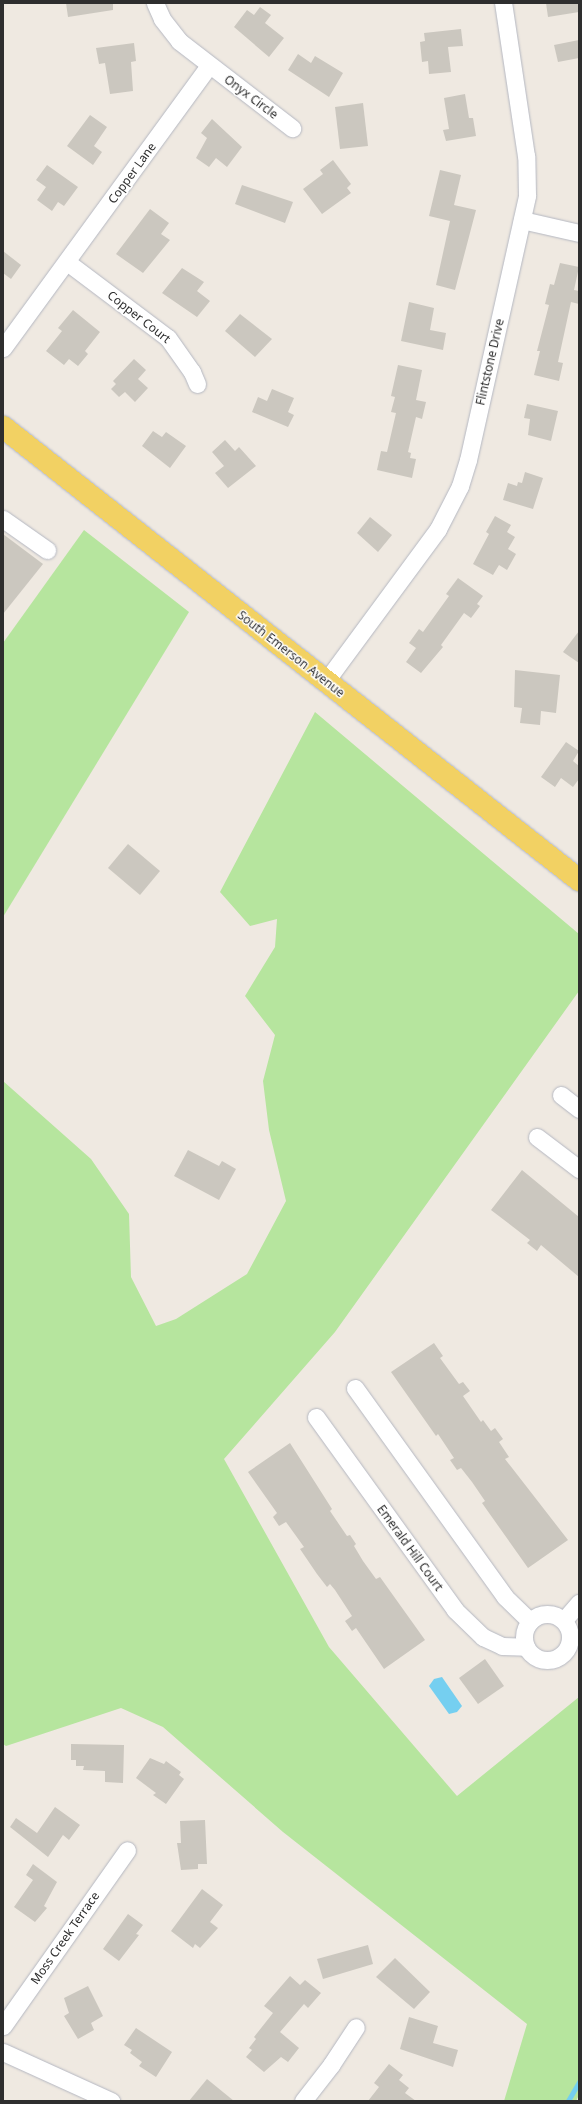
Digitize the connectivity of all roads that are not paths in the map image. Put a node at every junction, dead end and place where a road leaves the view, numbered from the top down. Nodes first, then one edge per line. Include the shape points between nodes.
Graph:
1 (155, 3) edge
2 (503, 3) edge
3 (209, 66) junction
4 (292, 128) dead end
5 (522, 220) junction
6 (579, 233) edge
7 (67, 262) junction
8 (3, 348) edge
9 (197, 384) dead end
10 (3, 427) edge
11 (3, 519) edge
12 (47, 550) dead end
13 (326, 681) junction
14 (579, 880) edge
15 (561, 1095) dead end
16 (579, 1109) edge
17 (537, 1136) dead end
18 (579, 1169) edge
19 (355, 1388) dead end
20 (316, 1417) dead end
21 (579, 1603) edge
22 (564, 1620) junction
23 (530, 1621) junction
24 (526, 1647) junction
25 (127, 1850) dead end
26 (3, 2026) edge
27 (356, 2027) dead end
28 (3, 2052) edge
29 (111, 2101) edge
30 (303, 2101) edge

1 - 3 street via 174,36
2 - 5 street, Flintstone Drive via 527,169
3 - 4 street, Onyx Circle
3 - 7 street, Copper Lane
5 - 6 street
5 - 13 street, Flintstone Drive via 460,486 431,541
7 - 8 street, Copper Lane
7 - 9 street, Copper Court via 168,338 192,372
10 - 13 main road, South Emerson Avenue
11 - 12 street
13 - 14 main road, South Emerson Avenue
15 - 16 street
17 - 18 street
19 - 23 street via 505,1597
20 - 24 street, Emerald Hill Court via 456,1610 483,1637 502,1646
21 - 22 street
22 - 23 street via 551,1614 543,1614
22 - 24 street via 571,1634 563,1654 557,1658 543,1660
23 - 24 street via 524,1633
25 - 26 street, Moss Creek Terrace
27 - 30 street via 332,2065
28 - 29 street

